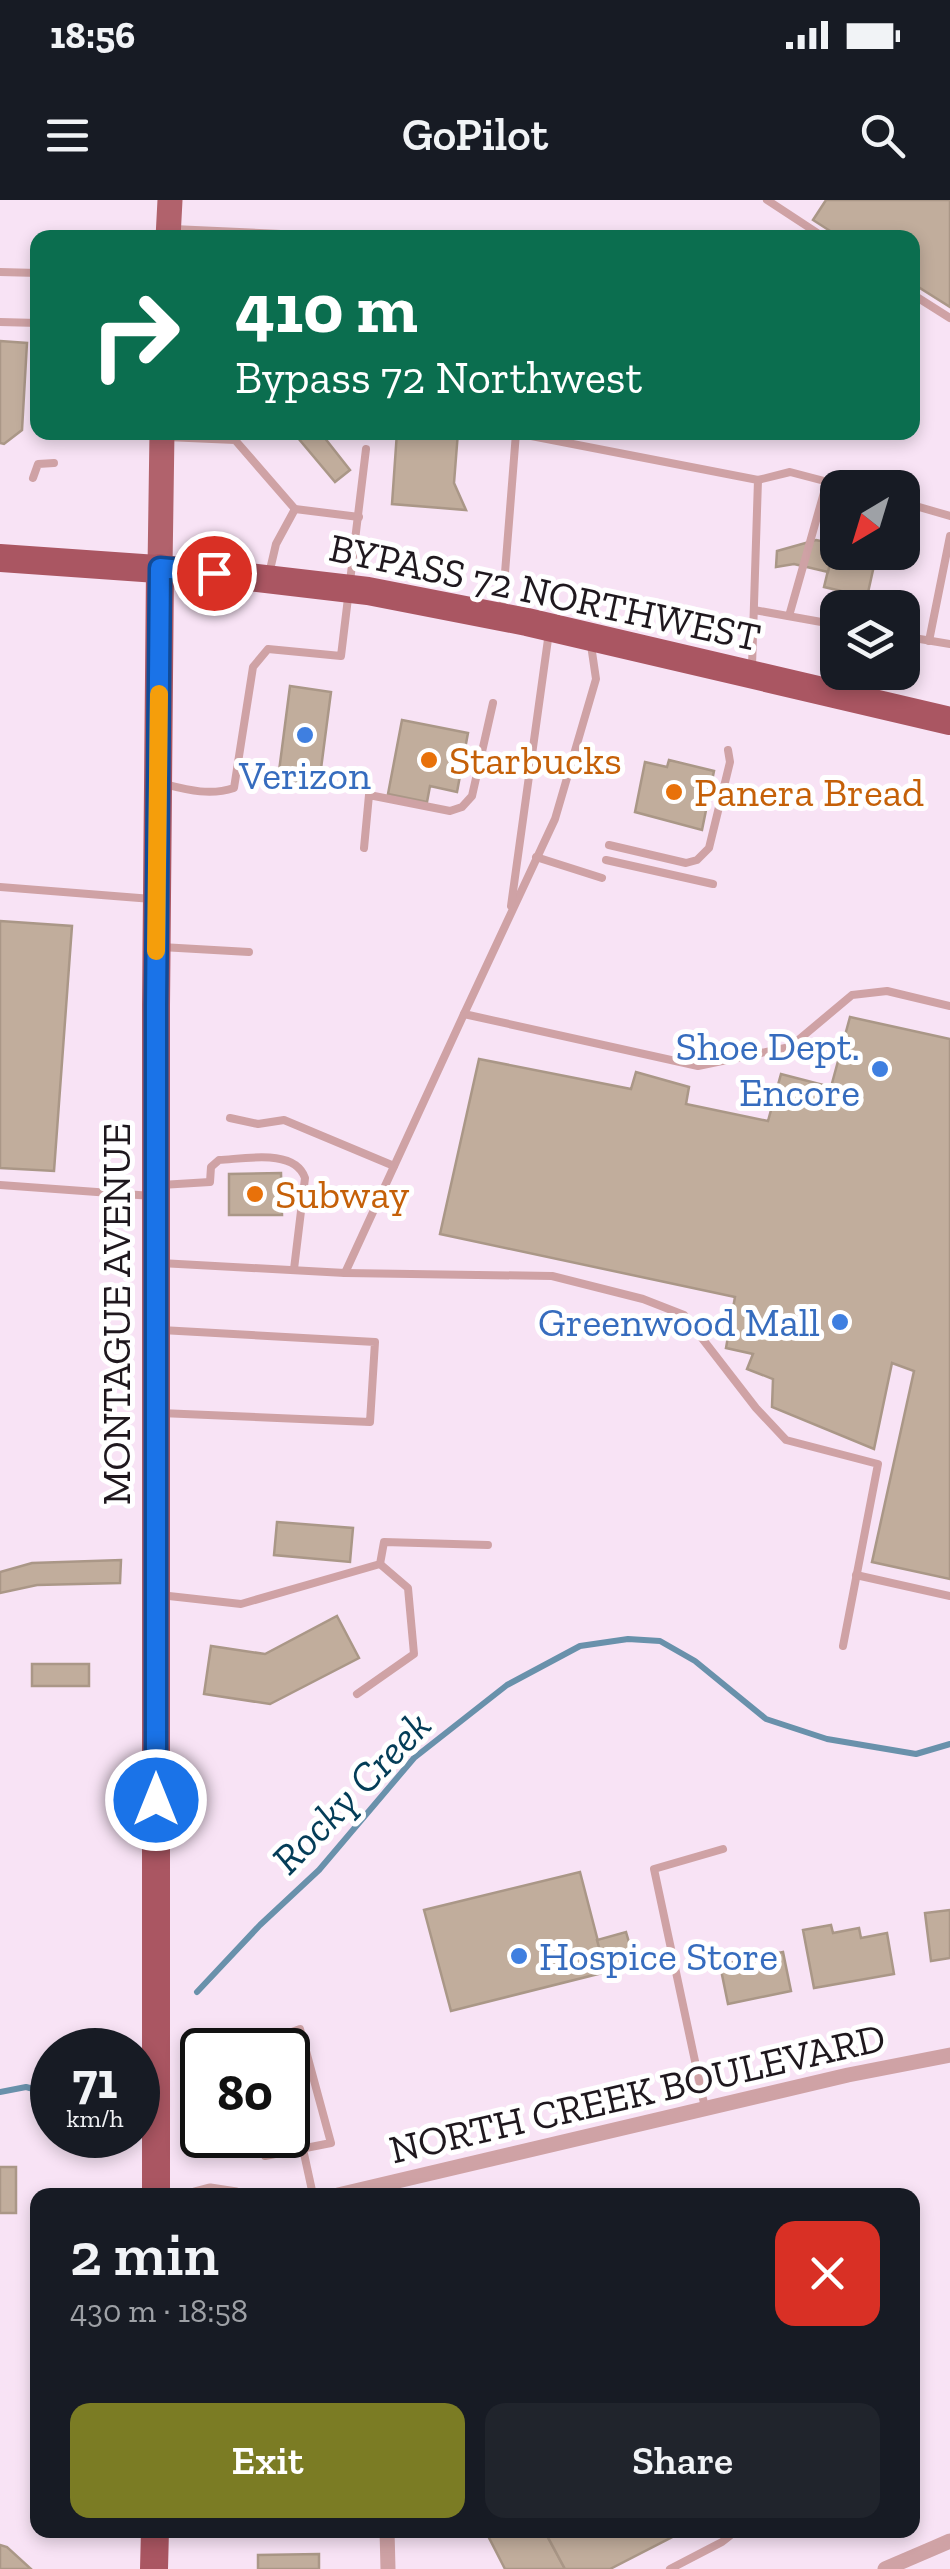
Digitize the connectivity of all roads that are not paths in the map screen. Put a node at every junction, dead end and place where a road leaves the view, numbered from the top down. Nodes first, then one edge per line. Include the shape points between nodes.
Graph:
1 (170, 200) edge
2 (768, 200) edge
3 (169, 230) edge
4 (814, 230) edge
5 (0, 272) edge
6 (30, 274) edge
7 (920, 299) edge
8 (950, 318) edge
9 (0, 322) edge
10 (30, 323) edge
11 (162, 440) edge
12 (238, 440) edge
13 (515, 440) edge
14 (552, 440) edge
15 (366, 449) dead end
16 (54, 462) dead end
17 (33, 478) dead end
18 (758, 480) junction
19 (820, 480) edge
20 (820, 507) edge
21 (920, 507) edge
22 (295, 509) junction
23 (950, 516) edge
24 (359, 517) junction
25 (950, 536) edge
26 (0, 558) edge
27 (160, 568) junction
28 (268, 578) junction
29 (350, 588) junction
30 (754, 610) junction
31 (502, 616) junction
32 (789, 616) junction
33 (820, 622) edge
34 (550, 628) junction
35 (590, 638) junction
36 (920, 639) edge
37 (929, 640) junction
38 (950, 644) edge
39 (751, 676) junction
40 (493, 703) dead end
41 (950, 721) edge
42 (728, 750) dead end
43 (158, 782) junction
44 (609, 845) dead end
45 (364, 848) dead end
46 (536, 857) junction
47 (606, 860) dead end
48 (602, 878) dead end
49 (713, 884) dead end
50 (0, 887) edge
51 (157, 899) junction
52 (510, 914) junction
53 (156, 946) junction
54 (250, 952) dead end
55 (950, 1006) edge
56 (464, 1014) junction
57 (230, 1118) dead end
58 (394, 1166) junction
59 (0, 1186) edge
60 (156, 1190) junction
61 (156, 1262) junction
62 (294, 1269) junction
63 (345, 1274) junction
64 (156, 1330) junction
65 (156, 1413) junction
66 (488, 1545) dead end
67 (380, 1564) junction
68 (856, 1575) junction
69 (156, 1594) junction
70 (950, 1596) edge
71 (843, 1646) dead end
72 (357, 1694) dead end
73 (723, 1849) dead end
74 (950, 2055) edge
75 (310, 2066) edge
76 (705, 2109) junction
77 (310, 2148) edge
78 (305, 2158) edge
79 (156, 2188) edge
80 (311, 2188) edge
81 (390, 2188) edge
82 (154, 2538) edge
83 (388, 2538) edge
84 (727, 2538) edge
85 (950, 2540) edge
86 (154, 2569) edge
87 (388, 2569) edge
88 (670, 2569) edge
89 (884, 2569) edge

1 - 3 main road
2 - 4 lane
5 - 6 lane
7 - 8 lane
9 - 10 lane
11 - 27 main road, MONTAGUE AVENUE
12 - 22 lane
13 - 31 lane
14 - 18 lane
15 - 24 lane
16 - 17 lane via 38,464
18 - 19 lane via 790,472
18 - 30 lane
20 - 32 lane
21 - 23 lane
22 - 24 lane
22 - 28 lane
24 - 29 lane
25 - 37 lane
26 - 27 highway, BYPASS 72 NORTHWEST
27 - 28 highway, BYPASS 72 NORTHWEST
27 - 43 highway, MONTAGUE AVENUE
28 - 29 highway, BYPASS 72 NORTHWEST
29 - 31 highway, BYPASS 72 NORTHWEST
29 - 43 lane via 341,656 268,649 252,667 234,788 202,792
30 - 32 lane
30 - 39 lane
31 - 34 highway, BYPASS 72 NORTHWEST
32 - 33 lane
34 - 35 highway, BYPASS 72 NORTHWEST
34 - 52 lane
35 - 39 highway, BYPASS 72 NORTHWEST
35 - 46 lane via 596,680 556,819
36 - 37 lane
37 - 38 lane
39 - 41 highway, BYPASS 72 NORTHWEST
40 - 45 lane via 472,796 450,811 369,795
42 - 44 lane via 728,773 702,856 686,863
43 - 51 highway, MONTAGUE AVENUE
46 - 48 lane
46 - 52 lane
47 - 49 lane
50 - 51 lane
51 - 53 highway, MONTAGUE AVENUE
52 - 56 lane
53 - 54 lane
53 - 60 highway, MONTAGUE AVENUE
55 - 56 lane via 887,991 852,995 790,1046 698,1066
56 - 58 lane
57 - 58 lane via 284,1120
58 - 63 lane
59 - 60 lane
60 - 61 highway, MONTAGUE AVENUE
60 - 62 lane via 210,1182 219,1160 286,1159 302,1168
61 - 62 lane
61 - 64 highway, MONTAGUE AVENUE
62 - 63 lane
63 - 68 lane via 552,1276 684,1315 786,1440 878,1464
64 - 65 highway, MONTAGUE AVENUE
64 - 65 lane via 375,1342 370,1422
65 - 69 highway, MONTAGUE AVENUE
66 - 67 lane via 384,1542
67 - 69 lane via 241,1604
67 - 72 lane via 408,1588 414,1654
68 - 70 lane
68 - 71 lane
69 - 79 highway, MONTAGUE AVENUE
73 - 76 lane via 654,1869
74 - 76 street, NORTH CREEK BOULEVARD
75 - 77 lane via 331,2143
76 - 81 street, NORTH CREEK BOULEVARD
78 - 80 lane
82 - 86 highway
83 - 87 street
84 - 88 lane
85 - 89 street

